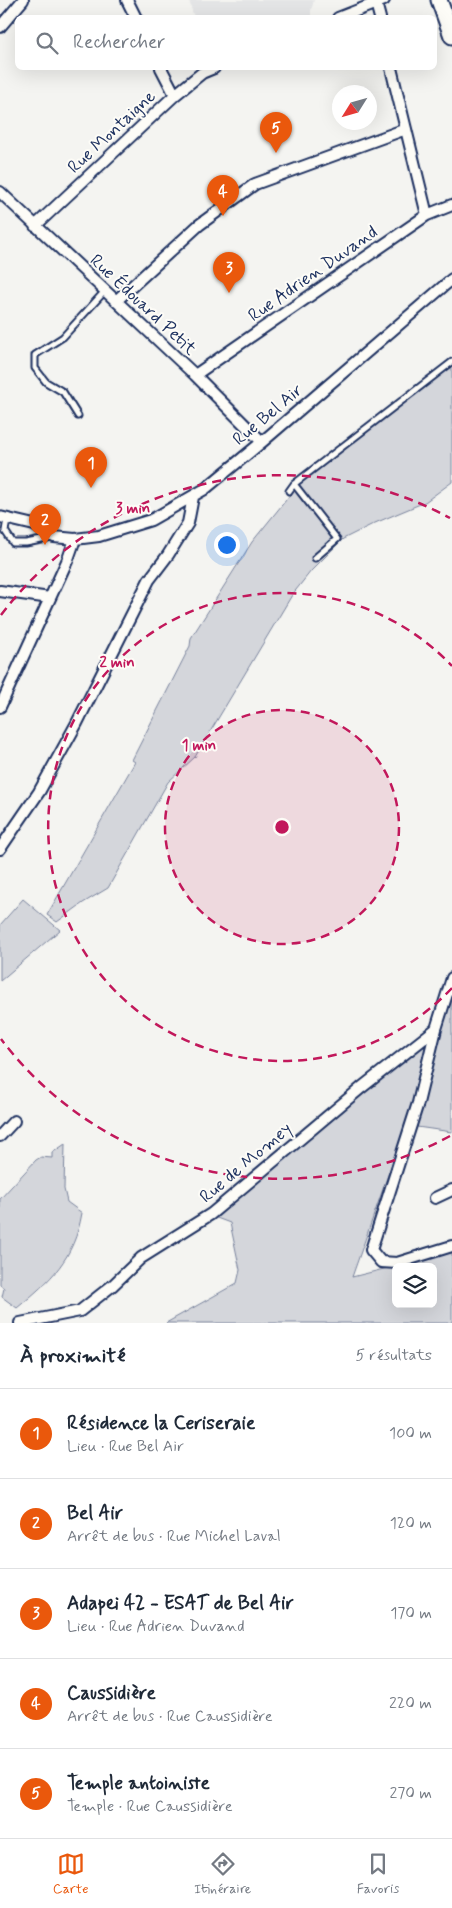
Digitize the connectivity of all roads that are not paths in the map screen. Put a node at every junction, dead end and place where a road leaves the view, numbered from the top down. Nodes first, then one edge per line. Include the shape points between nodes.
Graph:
1 (24, 0) edge
2 (127, 0) edge
3 (439, 0) edge
4 (380, 2) edge
5 (134, 15) edge
6 (346, 15) edge
7 (380, 15) edge
8 (0, 27) edge
9 (452, 36) edge
10 (162, 70) edge
11 (208, 70) edge
12 (391, 70) edge
13 (176, 95) junction
14 (406, 129) junction
15 (0, 192) edge
16 (452, 204) edge
17 (427, 215) junction
18 (35, 226) junction
19 (452, 280) edge
20 (104, 291) junction
21 (116, 301) junction
22 (452, 362) edge
23 (195, 375) junction
24 (78, 416) dead end
25 (262, 442) junction
26 (294, 484) junction
27 (288, 491) dead end
28 (193, 497) junction
29 (4, 518) edge
30 (54, 537) junction
31 (80, 539) junction
32 (316, 558) dead end
33 (0, 590) edge
34 (50, 598) junction
35 (0, 706) edge
36 (0, 849) edge
37 (452, 978) edge
38 (436, 1029) junction
39 (14, 1121) dead end
40 (0, 1136) edge
41 (452, 1190) edge
42 (435, 1198) dead end
43 (452, 1246) edge
44 (20, 1323) edge

1 - 8 street
2 - 5 street
3 - 9 street
4 - 6 street
4 - 7 street
10 - 13 street
11 - 13 street, Rue Montaigne
12 - 14 street
13 - 18 street, Rue Montaigne
14 - 17 street
14 - 21 street via 255,184 199,225
15 - 18 street, Rue Édouard Petit
16 - 17 street, Rue Adrien Duvand
17 - 23 street, Rue Adrien Duvand
18 - 20 street, Rue Édouard Petit
19 - 25 street, Rue Bel Air
20 - 21 street, Rue Édouard Petit
20 - 24 lane via 63,337 35,354 35,368 46,382 63,392
21 - 23 street, Rue Édouard Petit
22 - 26 lane
23 - 25 street, Rue Édouard Petit
25 - 28 street, Rue Bel Air
26 - 27 lane
26 - 32 lane via 337,539
28 - 31 street, Rue Bel Air via 151,520
28 - 36 street via 188,523 149,580 39,792
29 - 30 street via 34,525
29 - 30 lane via 4,532 13,542 26,543
30 - 31 street, Rue Bel Air
31 - 34 street
33 - 34 street
34 - 35 street
37 - 38 street
38 - 43 street via 418,1103 371,1250 381,1262 397,1262
38 - 44 street, Rue de Momey via 360,1088 211,1214 141,1258 114,1285 80,1311
39 - 40 street
41 - 42 street

